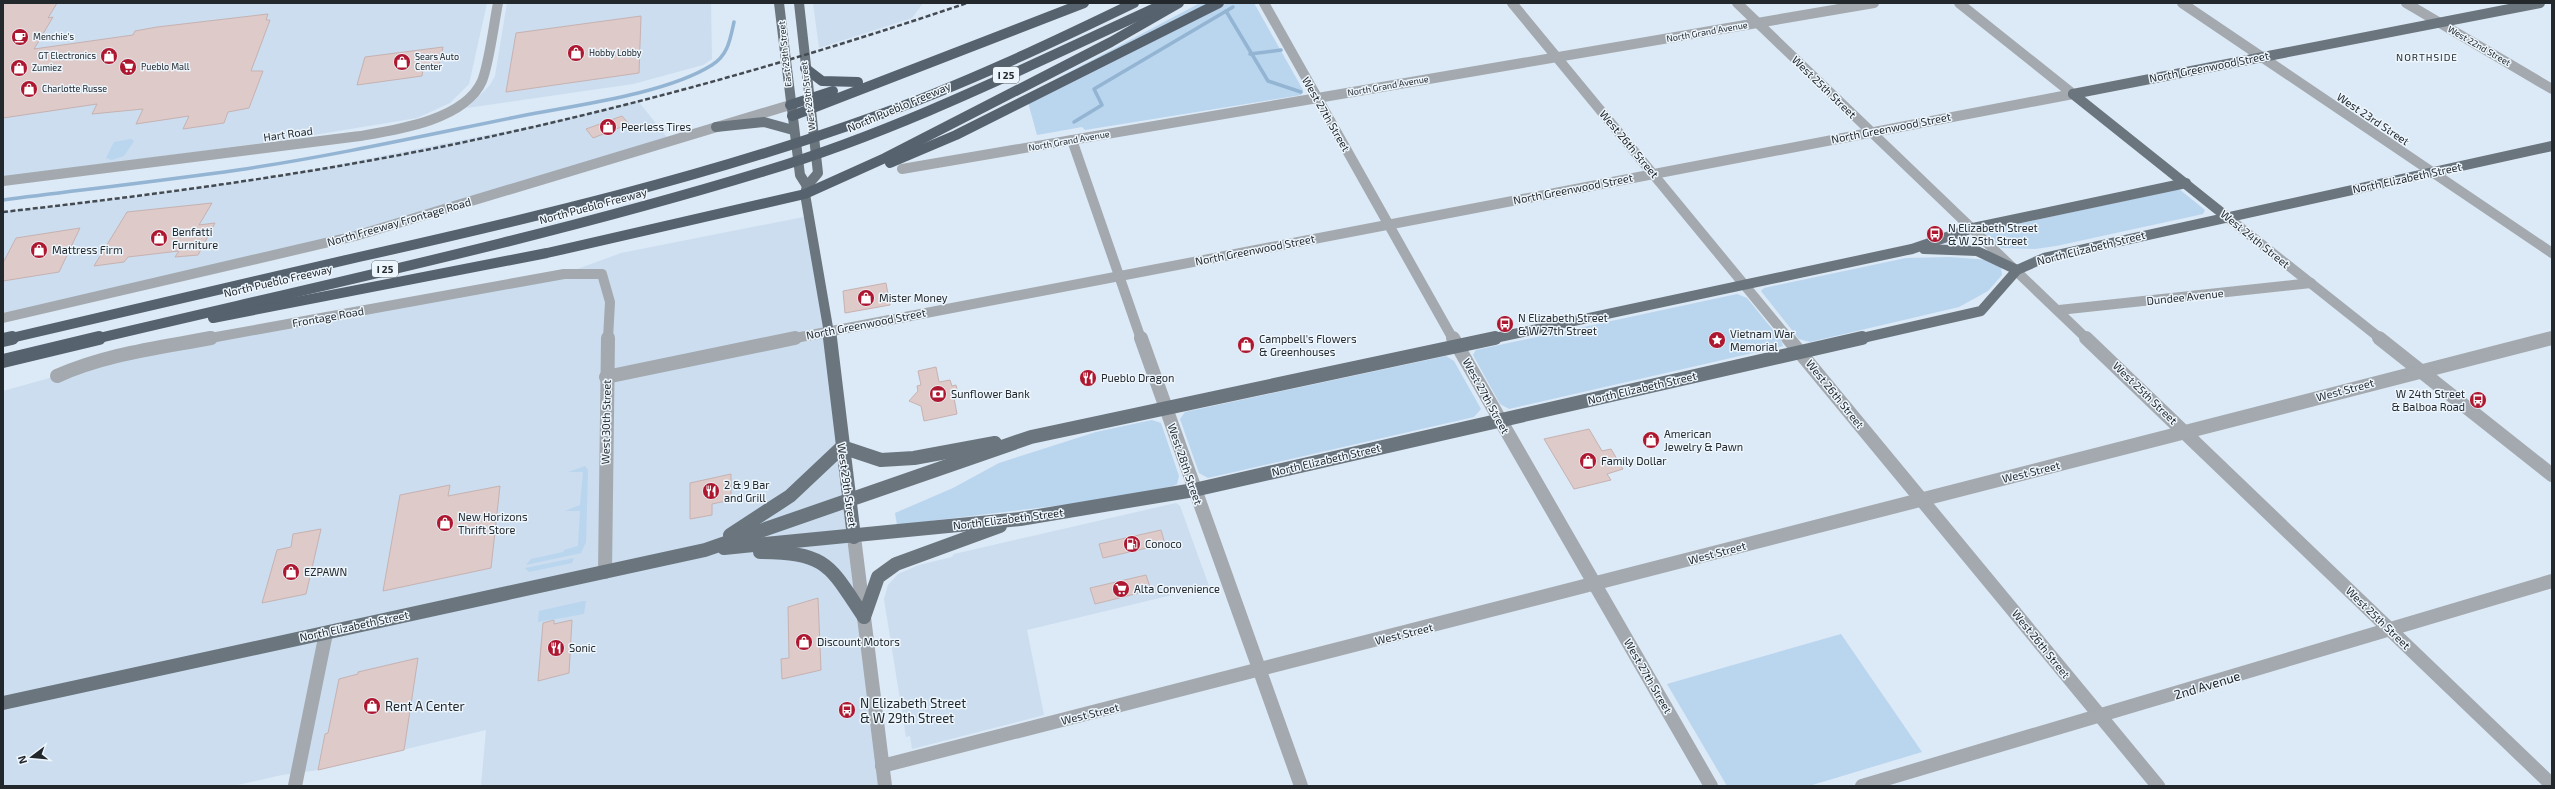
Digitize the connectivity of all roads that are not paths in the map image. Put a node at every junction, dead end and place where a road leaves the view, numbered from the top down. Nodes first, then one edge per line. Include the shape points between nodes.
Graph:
1 (498, 3) edge
2 (779, 3) edge
3 (798, 3) edge
4 (1084, 3) edge
5 (1134, 3) edge
6 (1166, 3) edge
7 (1179, 3) edge
8 (1219, 3) edge
9 (1264, 3) edge
10 (1512, 3) edge
11 (1736, 3) edge
12 (1874, 3) edge
13 (1959, 3) edge
14 (2182, 3) edge
15 (2406, 3) edge
16 (2540, 3) edge
17 (2438, 22) junction
18 (1758, 23) junction
19 (2260, 56) junction
20 (1557, 57) junction
21 (930, 62) junction
22 (805, 68) junction
23 (858, 82) junction
24 (2552, 89) edge
25 (2073, 94) junction
26 (1317, 98) junction
27 (809, 104) junction
28 (790, 105) junction
29 (792, 116) junction
30 (716, 127) junction
31 (793, 130) junction
32 (1871, 132) junction
33 (1072, 140) junction
34 (2552, 146) edge
35 (902, 169) dead end
36 (2432, 172) junction
37 (1654, 174) junction
38 (844, 176) junction
39 (3, 181) edge
40 (2186, 183) junction
41 (806, 190) junction
42 (2227, 217) junction
43 (1390, 224) junction
44 (1973, 228) junction
45 (1912, 249) junction
46 (2552, 253) edge
47 (2016, 270) junction
48 (602, 274) joint
49 (1119, 276) junction
50 (2311, 283) junction
51 (1745, 284) junction
52 (2059, 310) junction
53 (3, 318) edge
54 (829, 331) junction
55 (2552, 338) edge
56 (3, 340) edge
57 (78, 342) junction
58 (1458, 346) junction
59 (1801, 352) junction
60 (3, 361) edge
61 (2420, 370) junction
62 (57, 376) dead end
63 (606, 377) junction
64 (1166, 408) junction
65 (1499, 420) junction
66 (2186, 433) junction
67 (1031, 437) junction
68 (842, 447) junction
69 (2552, 475) edge
70 (1194, 490) junction
71 (1922, 500) junction
72 (849, 501) junction
73 (1020, 519) junction
74 (854, 537) junction
75 (705, 550) junction
76 (605, 572) junction
77 (2552, 581) edge
78 (1595, 585) junction
79 (864, 617) junction
80 (2390, 630) junction
81 (326, 633) junction
82 (1259, 671) junction
83 (3, 703) edge
84 (2101, 716) junction
85 (882, 766) junction
86 (2552, 785) edge
87 (295, 786) edge
88 (885, 786) edge
89 (1301, 786) edge
90 (1711, 786) edge
91 (1862, 786) edge
92 (2158, 786) edge

1 - 39 street, Hart Road via 482,81 475,92 459,106 434,118 368,134 152,164
2 - 28 main road, East 29th Street
3 - 22 main road, West 29th Street
4 - 21 highway
5 - 56 highway, North Pueblo Freeway / I 25 via 1014,59 841,129 766,154 594,203
6 - 57 highway, North Pueblo Freeway / I 25 via 895,126 766,171 553,230
7 - 38 highway via 1111,42
8 - 38 highway via 956,135 884,166
9 - 26 street, West 27th Street
10 - 20 street, West 26th Street
11 - 18 street, West 25th Street
12 - 18 street, North Grand Avenue
13 - 25 street, West 24th Street
14 - 19 street, West 23rd Street
15 - 17 street, West 22nd Street
16 - 17 main road, North Greenwood Street
17 - 19 main road, North Greenwood Street
17 - 24 street, West 22nd Street
18 - 20 street, North Grand Avenue
18 - 32 street, West 25th Street
19 - 25 main road, North Greenwood Street
19 - 36 street, West 23rd Street
20 - 26 street, North Grand Avenue
20 - 37 street, West 26th Street
21 - 23 highway
21 - 27 highway
22 - 23 highway via 820,80 832,83
22 - 27 main road, West 29th Street
23 - 27 highway
25 - 32 street, North Greenwood Street
25 - 40 main road, West 24th Street
26 - 33 street, North Grand Avenue
26 - 43 street, West 27th Street
27 - 28 highway
27 - 29 highway
27 - 41 main road, West 29th Street via 818,173
28 - 29 main road, West 29th Street
28 - 30 street, North Freeway Frontage Road
29 - 31 main road, West 29th Street
30 - 31 main road via 753,121 775,122
30 - 53 street, North Freeway Frontage Road via 355,236
31 - 41 main road, West 29th Street via 800,175
32 - 37 street, North Greenwood Street
32 - 44 street, West 25th Street
33 - 35 street, North Grand Avenue
33 - 49 street, West 28th Street
34 - 36 main road, North Elizabeth Street
36 - 42 main road, North Elizabeth Street
36 - 46 street, West 23rd Street
37 - 43 street, North Greenwood Street
37 - 51 street, West 26th Street
38 - 41 highway
40 - 42 main road, West 24th Street
40 - 44 main road, North Elizabeth Street
41 - 54 main road, West 29th Street
41 - 57 highway via 658,228 395,284
42 - 47 main road, North Elizabeth Street via 2044,258
42 - 50 street, West 24th Street
43 - 49 street, North Greenwood Street
43 - 58 street, West 27th Street
44 - 45 main road, North Elizabeth Street via 1946,240
44 - 47 street, West 25th Street
45 - 47 main road via 1977,251
45 - 51 main road, North Elizabeth Street
47 - 52 street, West 25th Street
47 - 59 main road, North Elizabeth Street via 1981,311
48 - 62 street, Frontage Road via 564,274 112,356 86,363
48 - 63 street, West 30th Street via 610,302
49 - 54 street, North Greenwood Street
49 - 64 street, West 28th Street
50 - 52 street, Dundee Avenue
50 - 61 street, West 24th Street
51 - 58 main road, North Elizabeth Street
51 - 59 street, West 26th Street
52 - 66 street, West 25th Street
54 - 63 street, North Greenwood Street
54 - 68 main road, West 29th Street
55 - 61 street, West Street
57 - 60 highway, North Pueblo Freeway / I 25
58 - 64 main road, North Elizabeth Street
58 - 65 street, West 27th Street
59 - 65 main road, North Elizabeth Street
59 - 71 street, West 26th Street
61 - 66 street, West Street
61 - 69 street, West 24th Street
63 - 76 street, West 30th Street
64 - 67 main road, North Elizabeth Street
64 - 70 street, West 28th Street
65 - 70 main road, North Elizabeth Street
65 - 78 street, West 27th Street
66 - 71 street, West Street
66 - 80 street, West 25th Street
67 - 68 main road via 914,458 880,460
67 - 72 main road, North Elizabeth Street
68 - 72 main road, West 29th Street
68 - 75 main road via 816,476 763,517
70 - 73 main road, North Elizabeth Street
70 - 82 street, West 28th Street
71 - 78 street, West Street
71 - 84 street, West 26th Street
72 - 74 main road, West 29th Street
72 - 75 main road, North Elizabeth Street
73 - 74 main road, North Elizabeth Street
73 - 79 main road via 896,564 878,577
74 - 75 main road, North Elizabeth Street
74 - 79 street, West 29th Street
75 - 76 main road, North Elizabeth Street
75 - 79 main road via 785,552 810,557 832,571
76 - 81 main road, North Elizabeth Street
77 - 80 street, 2nd Avenue
78 - 82 street, West Street
78 - 90 street, West 27th Street
79 - 85 street, West 29th Street
80 - 84 street, 2nd Avenue
80 - 86 street, West 25th Street
81 - 83 main road, North Elizabeth Street
81 - 87 street
82 - 85 street, West Street
82 - 89 street, West 28th Street
84 - 91 street, 2nd Avenue
84 - 92 street, West 26th Street
85 - 88 street, West 29th Street

